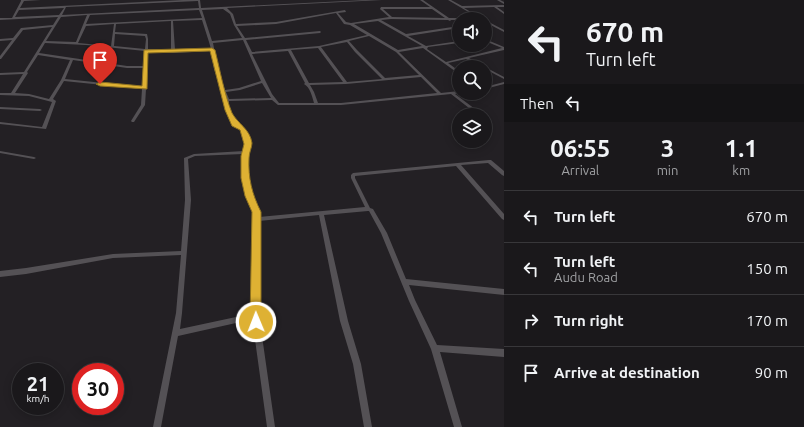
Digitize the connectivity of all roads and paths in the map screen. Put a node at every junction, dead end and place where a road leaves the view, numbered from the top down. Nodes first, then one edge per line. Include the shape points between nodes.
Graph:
1 (22, 0) edge
2 (40, 0) edge
3 (95, 0) edge
4 (199, 0) edge
5 (288, 0) edge
6 (377, 0) edge
7 (381, 0) edge
8 (421, 0) edge
9 (449, 0) edge
10 (498, 0) edge
11 (336, 2) junction
12 (292, 4) junction
13 (504, 4) edge
14 (92, 5) junction
15 (66, 6) junction
16 (493, 6) junction
17 (235, 7) junction
18 (461, 7) junction
19 (224, 8) junction
20 (431, 8) junction
21 (18, 9) junction
22 (200, 9) junction
23 (229, 10) junction
24 (150, 12) junction
25 (470, 12) edge
26 (336, 13) junction
27 (504, 13) edge
28 (61, 16) junction
29 (89, 16) junction
30 (13, 18) junction
31 (391, 18) junction
32 (0, 19) edge
33 (204, 19) junction
34 (378, 20) junction
35 (451, 20) joint
36 (172, 21) junction
37 (149, 22) junction
38 (115, 24) junction
39 (351, 24) junction
40 (84, 25) junction
41 (236, 25) junction
42 (492, 25) edge
43 (54, 26) junction
44 (452, 27) edge
45 (504, 31) edge
46 (320, 32) dead end
47 (115, 34) junction
48 (370, 35) junction
49 (406, 35) junction
50 (13, 39) junction
51 (244, 39) junction
52 (0, 40) edge
53 (348, 41) junction
54 (44, 42) junction
55 (77, 42) junction
56 (210, 42) junction
57 (452, 43) edge
58 (492, 43) edge
59 (112, 47) junction
60 (319, 47) junction
61 (426, 48) junction
62 (504, 49) edge
63 (212, 50) junction
64 (289, 50) junction
65 (145, 51) junction
66 (397, 51) junction
67 (173, 52) junction
68 (250, 53) junction
69 (37, 54) junction
70 (0, 58) edge
71 (468, 59) joint
72 (72, 60) junction
73 (445, 63) junction
74 (145, 68) junction
75 (452, 68) edge
76 (492, 72) edge
77 (26, 73) junction
78 (0, 74) edge
79 (421, 76) junction
80 (504, 78) edge
81 (63, 80) junction
82 (385, 80) junction
83 (264, 82) junction
84 (346, 83) junction
85 (504, 83) edge
86 (306, 84) junction
87 (492, 86) edge
88 (145, 88) junction
89 (224, 91) junction
90 (13, 93) junction
91 (452, 93) edge
92 (0, 94) edge
93 (440, 94) junction
94 (51, 99) junction
95 (272, 99) junction
96 (227, 100) junction
97 (461, 100) edge
98 (316, 104) junction
99 (0, 108) edge
100 (471, 108) edge
101 (40, 110) dead end
102 (133, 121) dead end
103 (0, 123) edge
104 (0, 152) edge
105 (246, 152) junction
106 (34, 158) dead end
107 (458, 165) junction
108 (504, 174) edge
109 (368, 208) junction
110 (321, 213) junction
111 (504, 218) edge
112 (255, 219) junction
113 (183, 253) junction
114 (0, 274) edge
115 (405, 282) junction
116 (504, 292) edge
117 (256, 322) junction
118 (175, 333) junction
119 (434, 348) junction
120 (504, 353) edge
121 (156, 427) edge
122 (271, 427) edge
123 (368, 427) edge
124 (458, 427) edge

1 - 2 street
1 - 21 street
3 - 14 street
4 - 14 street
4 - 22 street
5 - 12 street
6 - 7 street
6 - 11 street
8 - 20 street
9 - 18 street
10 - 13 street
11 - 12 street
11 - 26 street via 345,11
12 - 17 street
13 - 16 street
14 - 15 street
15 - 21 street
15 - 28 street
16 - 18 street
16 - 27 street
17 - 19 street
17 - 23 street
18 - 25 street
19 - 22 street
19 - 23 street
20 - 31 street via 381,8
20 - 35 street
21 - 30 street
22 - 24 street
22 - 33 street
23 - 41 street
24 - 29 street
24 - 37 street
26 - 39 street via 345,23
26 - 41 street via 276,23
28 - 29 street
28 - 30 street
28 - 43 street
29 - 40 street
30 - 32 street
31 - 34 street
31 - 35 street
33 - 36 street
33 - 56 street
34 - 39 street
34 - 49 street
36 - 37 street
36 - 67 street
37 - 38 street
38 - 40 street
38 - 47 street
39 - 48 street
40 - 55 street
41 - 51 street
42 - 45 street
43 - 50 street via 23,29
43 - 54 street
44 - 49 street
46 - 51 street
47 - 59 street
47 - 65 street via 146,35
48 - 53 street
48 - 66 street
49 - 61 street
50 - 52 street
50 - 70 street
51 - 56 street
51 - 68 street
53 - 60 street
53 - 82 street
54 - 55 street
54 - 69 street
55 - 59 street
56 - 63 street
57 - 61 street
58 - 62 street
59 - 65 street
60 - 64 street
60 - 84 street
61 - 66 street
61 - 73 street
62 - 71 street
63 - 67 street
63 - 89 street
64 - 68 street
64 - 86 street
65 - 67 street
65 - 74 street
66 - 79 street
68 - 83 street
69 - 72 street
69 - 77 street
71 - 73 street
72 - 74 street
72 - 81 street
73 - 75 street
74 - 88 street
76 - 80 street
77 - 78 street
77 - 90 street
79 - 82 street
79 - 93 street
81 - 88 street
81 - 94 street
82 - 84 street
83 - 89 street
83 - 95 street
84 - 86 street
85 - 87 street
86 - 98 street
88 - 102 street via 143,105
89 - 96 street
90 - 92 street
90 - 94 street
91 - 93 street
93 - 98 street via 383,101
94 - 103 street via 54,101 44,128
95 - 96 street
95 - 98 street via 278,104
96 - 105 street via 231,119 243,129 247,138
97 - 100 street
99 - 101 street
104 - 106 street
105 - 112 street via 245,178 249,196 255,207
105 - 113 street via 194,155 186,158 188,200
107 - 108 street via 490,161
107 - 109 street via 353,175
107 - 111 street
109 - 110 street
109 - 115 street via 384,233
110 - 112 street
110 - 123 street via 344,321 357,364
112 - 117 street
113 - 114 street via 113,256
113 - 118 street
115 - 116 street
115 - 119 street
117 - 118 street via 236,320
117 - 122 street
118 - 121 street
119 - 120 street
119 - 124 street

